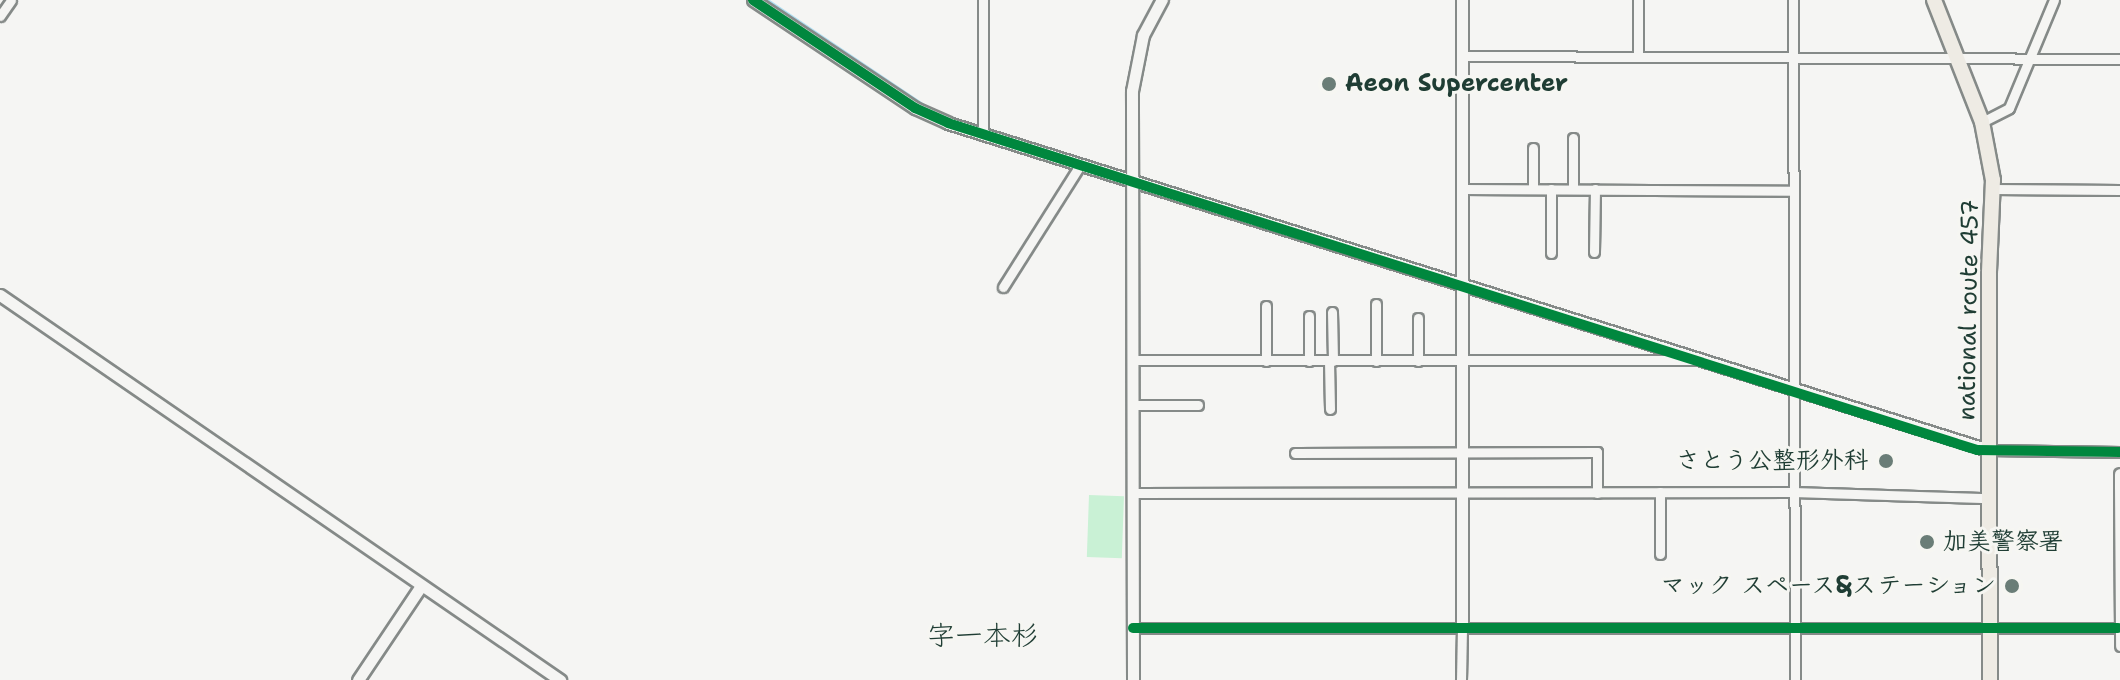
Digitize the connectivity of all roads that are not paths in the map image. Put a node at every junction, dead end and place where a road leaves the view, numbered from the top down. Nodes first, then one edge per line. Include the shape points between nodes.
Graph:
1 (11, 0) edge
2 (753, 0) edge
3 (983, 0) edge
4 (1162, 0) edge
5 (1462, 0) edge
6 (1638, 0) edge
7 (1793, 0) edge
8 (1934, 0) edge
9 (2054, 0) edge
10 (0, 16) edge
11 (1463, 56) junction
12 (1638, 57) junction
13 (1793, 57) junction
14 (2029, 59) junction
15 (2120, 59) edge
16 (1959, 60) junction
17 (1982, 122) junction
18 (984, 130) junction
19 (1573, 138) dead end
20 (1533, 148) dead end
21 (1080, 165) junction
22 (1133, 183) junction
23 (1463, 189) junction
24 (1533, 189) junction
25 (1551, 189) junction
26 (1573, 189) junction
27 (1595, 189) junction
28 (1993, 189) junction
29 (2120, 190) edge
30 (1794, 191) junction
31 (1594, 252) dead end
32 (1551, 253) dead end
33 (1003, 287) dead end
34 (1463, 288) junction
35 (0, 295) edge
36 (1376, 304) dead end
37 (1266, 306) dead end
38 (1332, 312) dead end
39 (1309, 316) dead end
40 (1418, 318) dead end
41 (1133, 360) junction
42 (1693, 360) junction
43 (1266, 361) junction
44 (1309, 361) junction
45 (1331, 361) junction
46 (1376, 361) junction
47 (1418, 361) junction
48 (1462, 362) junction
49 (1792, 389) junction
50 (1134, 405) junction
51 (1198, 405) dead end
52 (1330, 409) dead end
53 (1988, 450) junction
54 (1462, 452) junction
55 (2120, 452) edge
56 (1295, 453) dead end
57 (2120, 482) edge
58 (1660, 492) junction
59 (1793, 492) junction
60 (1134, 493) junction
61 (1597, 493) junction
62 (1463, 494) junction
63 (1989, 498) junction
64 (1660, 554) dead end
65 (421, 586) junction
66 (1795, 627) junction
67 (1133, 628) junction
68 (1462, 628) junction
69 (2118, 628) edge
70 (1990, 629) junction
71 (2120, 646) edge
72 (358, 680) edge
73 (560, 680) edge
74 (1133, 680) edge
75 (1461, 680) edge
76 (1795, 680) edge
77 (1990, 680) edge

1 - 10 street
2 - 18 street via 915,108
3 - 18 street
4 - 22 street via 1143,35 1133,73
5 - 11 street
6 - 12 street
7 - 13 street
8 - 16 highway, national route 457
9 - 14 street
11 - 12 street
11 - 23 street
12 - 13 street
13 - 16 street
13 - 30 street
14 - 15 street
14 - 16 street
14 - 17 street via 2009,108
16 - 17 highway, national route 457
17 - 28 highway, national route 457
18 - 21 street
19 - 26 street
20 - 24 street
21 - 22 street
21 - 33 street
22 - 34 street
22 - 41 street
23 - 24 street
23 - 34 street
24 - 25 street
25 - 26 street
25 - 32 street
26 - 27 street
27 - 30 street
27 - 31 street
28 - 29 street
28 - 53 highway, national route 457
30 - 49 street
34 - 42 street
34 - 48 street
35 - 65 street
36 - 46 street
37 - 43 street
38 - 45 street
39 - 44 street
40 - 47 street
41 - 43 street
41 - 50 street
42 - 48 street
42 - 49 street
43 - 44 street
44 - 45 street
45 - 46 street
45 - 52 street
46 - 47 street
47 - 48 street
48 - 54 street
49 - 53 street
49 - 59 street
50 - 51 street
50 - 60 street
53 - 55 street
53 - 63 highway, national route 457
54 - 56 street
54 - 61 street via 1597,452
54 - 62 street
57 - 69 street
58 - 59 street
58 - 61 street
58 - 64 street
59 - 63 street
59 - 66 street
60 - 62 street
60 - 67 street
61 - 62 street
62 - 68 street
63 - 70 highway, national route 457
65 - 72 street
65 - 73 street
66 - 68 street
66 - 70 street
66 - 76 street
67 - 68 street
67 - 74 street
68 - 75 street
69 - 70 street
69 - 71 street
70 - 77 highway, national route 457

